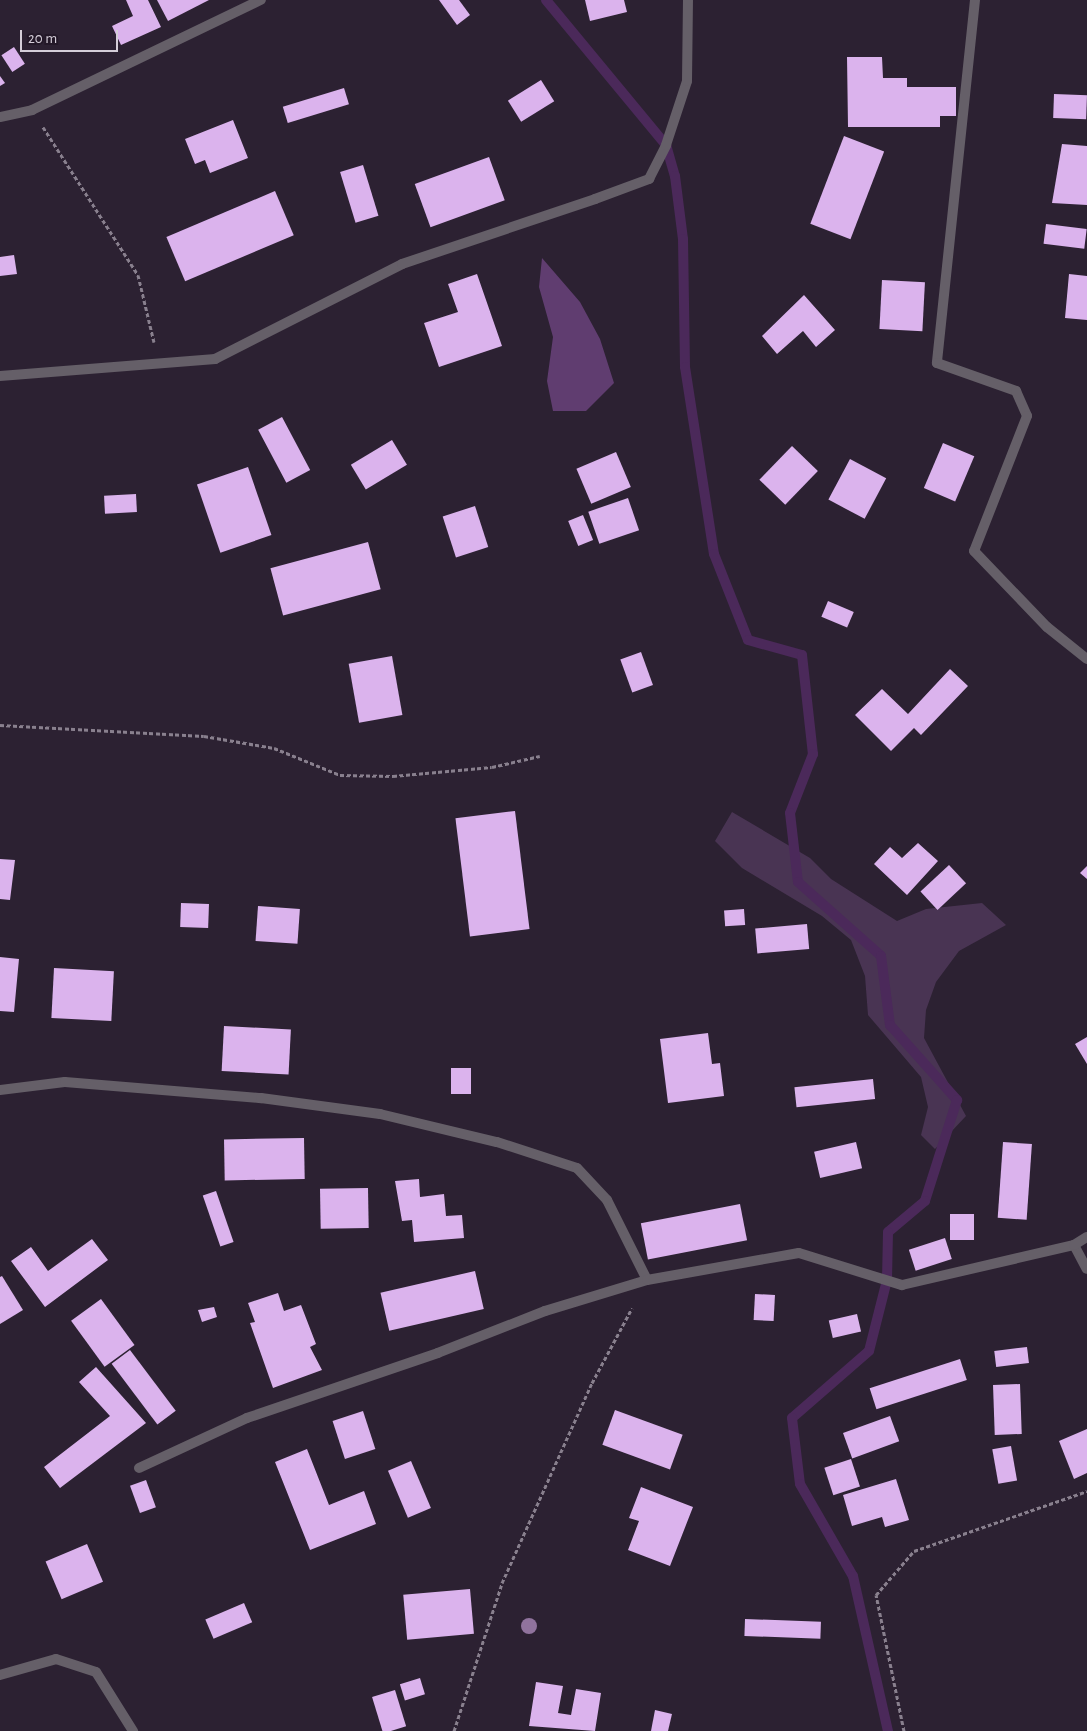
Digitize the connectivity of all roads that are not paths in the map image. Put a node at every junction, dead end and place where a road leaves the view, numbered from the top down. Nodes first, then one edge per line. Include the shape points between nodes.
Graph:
1 (261, 0) edge
2 (688, 0) edge
3 (975, 0) edge
4 (0, 117) edge
5 (0, 376) edge
6 (1087, 659) edge
7 (0, 1090) edge
8 (1087, 1237) edge
9 (1074, 1245) junction
10 (1087, 1269) edge
11 (647, 1280) junction
12 (139, 1468) dead end
13 (0, 1675) edge
14 (133, 1731) edge

1 - 4 street via 32,110
2 - 5 street via 687,81 666,145 649,179 402,264 215,359 160,366
3 - 6 street via 937,363 1016,391 1027,416 974,551 1047,627
7 - 11 street via 65,1082 261,1098 380,1114 497,1142 577,1168 607,1200
8 - 9 street
9 - 10 street
9 - 11 street via 902,1285 800,1253
11 - 12 street via 545,1311 438,1353 247,1418
13 - 14 street via 56,1660 96,1672

